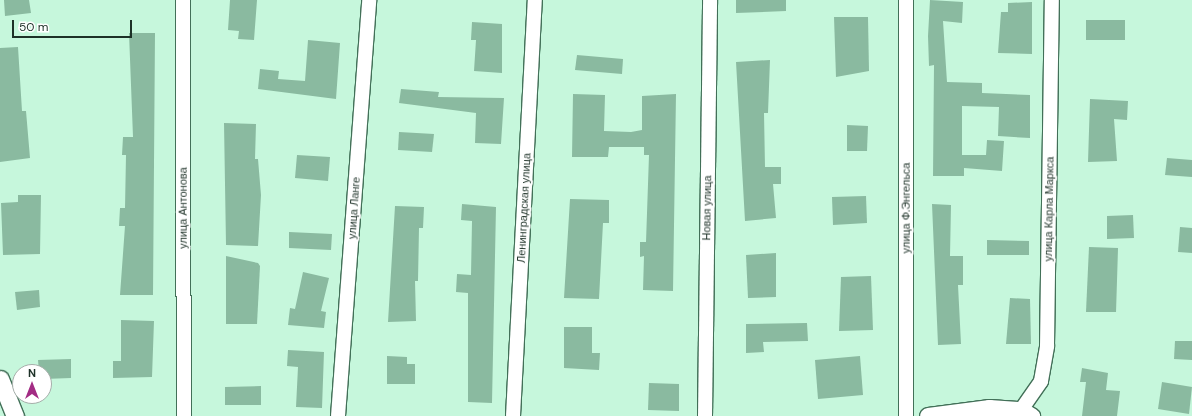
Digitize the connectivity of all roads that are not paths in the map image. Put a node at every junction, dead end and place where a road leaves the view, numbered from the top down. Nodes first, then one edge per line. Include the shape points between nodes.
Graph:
1 (183, 0) edge
2 (369, 0) edge
3 (535, 0) edge
4 (710, 0) edge
5 (906, 0) edge
6 (1052, 0) edge
7 (0, 378) edge
8 (1026, 413) edge
9 (15, 416) edge
10 (184, 416) edge
11 (338, 416) edge
12 (513, 416) edge
13 (704, 416) edge
14 (906, 416) edge
15 (928, 416) edge

1 - 10 street, улица Антонова
2 - 11 street, улица Ланге
3 - 12 street, Ленинградская улица
4 - 13 street, Новая улица
5 - 14 street, улица Ф.Энгельса
6 - 8 street, улица Карла Маркса via 1047,346 1041,381
7 - 9 street
8 - 15 street via 989,408

